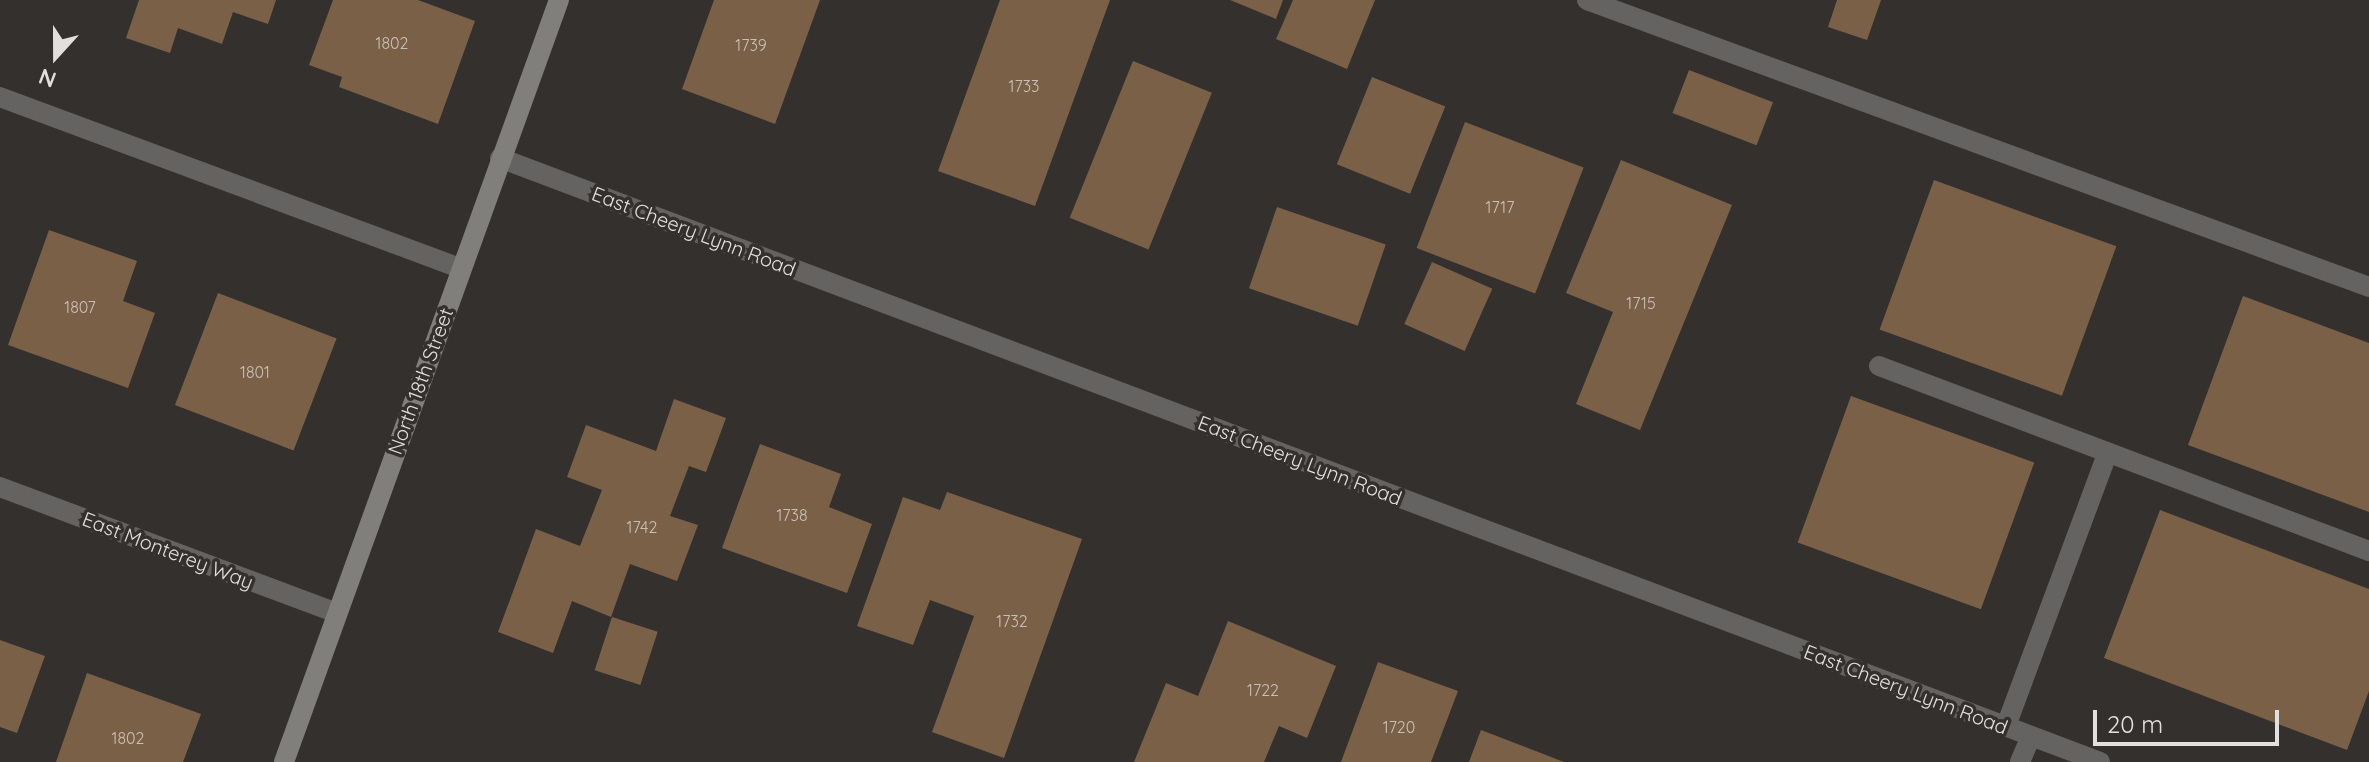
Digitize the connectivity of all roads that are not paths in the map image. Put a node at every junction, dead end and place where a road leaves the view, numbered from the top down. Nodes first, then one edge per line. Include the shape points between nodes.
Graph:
1 (559, 0) edge
2 (1587, 0) edge
3 (0, 97) edge
4 (500, 158) junction
5 (459, 268) junction
6 (2369, 287) edge
7 (1879, 366) dead end
8 (2108, 452) junction
9 (0, 487) edge
10 (2369, 551) edge
11 (337, 613) junction
12 (2006, 726) junction
13 (2031, 736) junction
14 (284, 762) edge
15 (2020, 762) edge
16 (2100, 762) edge

1 - 4 street, North 18th Street
2 - 6 street
3 - 5 street
4 - 5 street, North 18th Street
4 - 12 street, East Cheery Lynn Road
5 - 11 street, North 18th Street
7 - 8 street
8 - 10 street
8 - 12 street
9 - 11 street, East Monterey Way
11 - 14 street, North 18th Street
12 - 13 street, East Cheery Lynn Road
13 - 15 street
13 - 16 street, East Cheery Lynn Road

